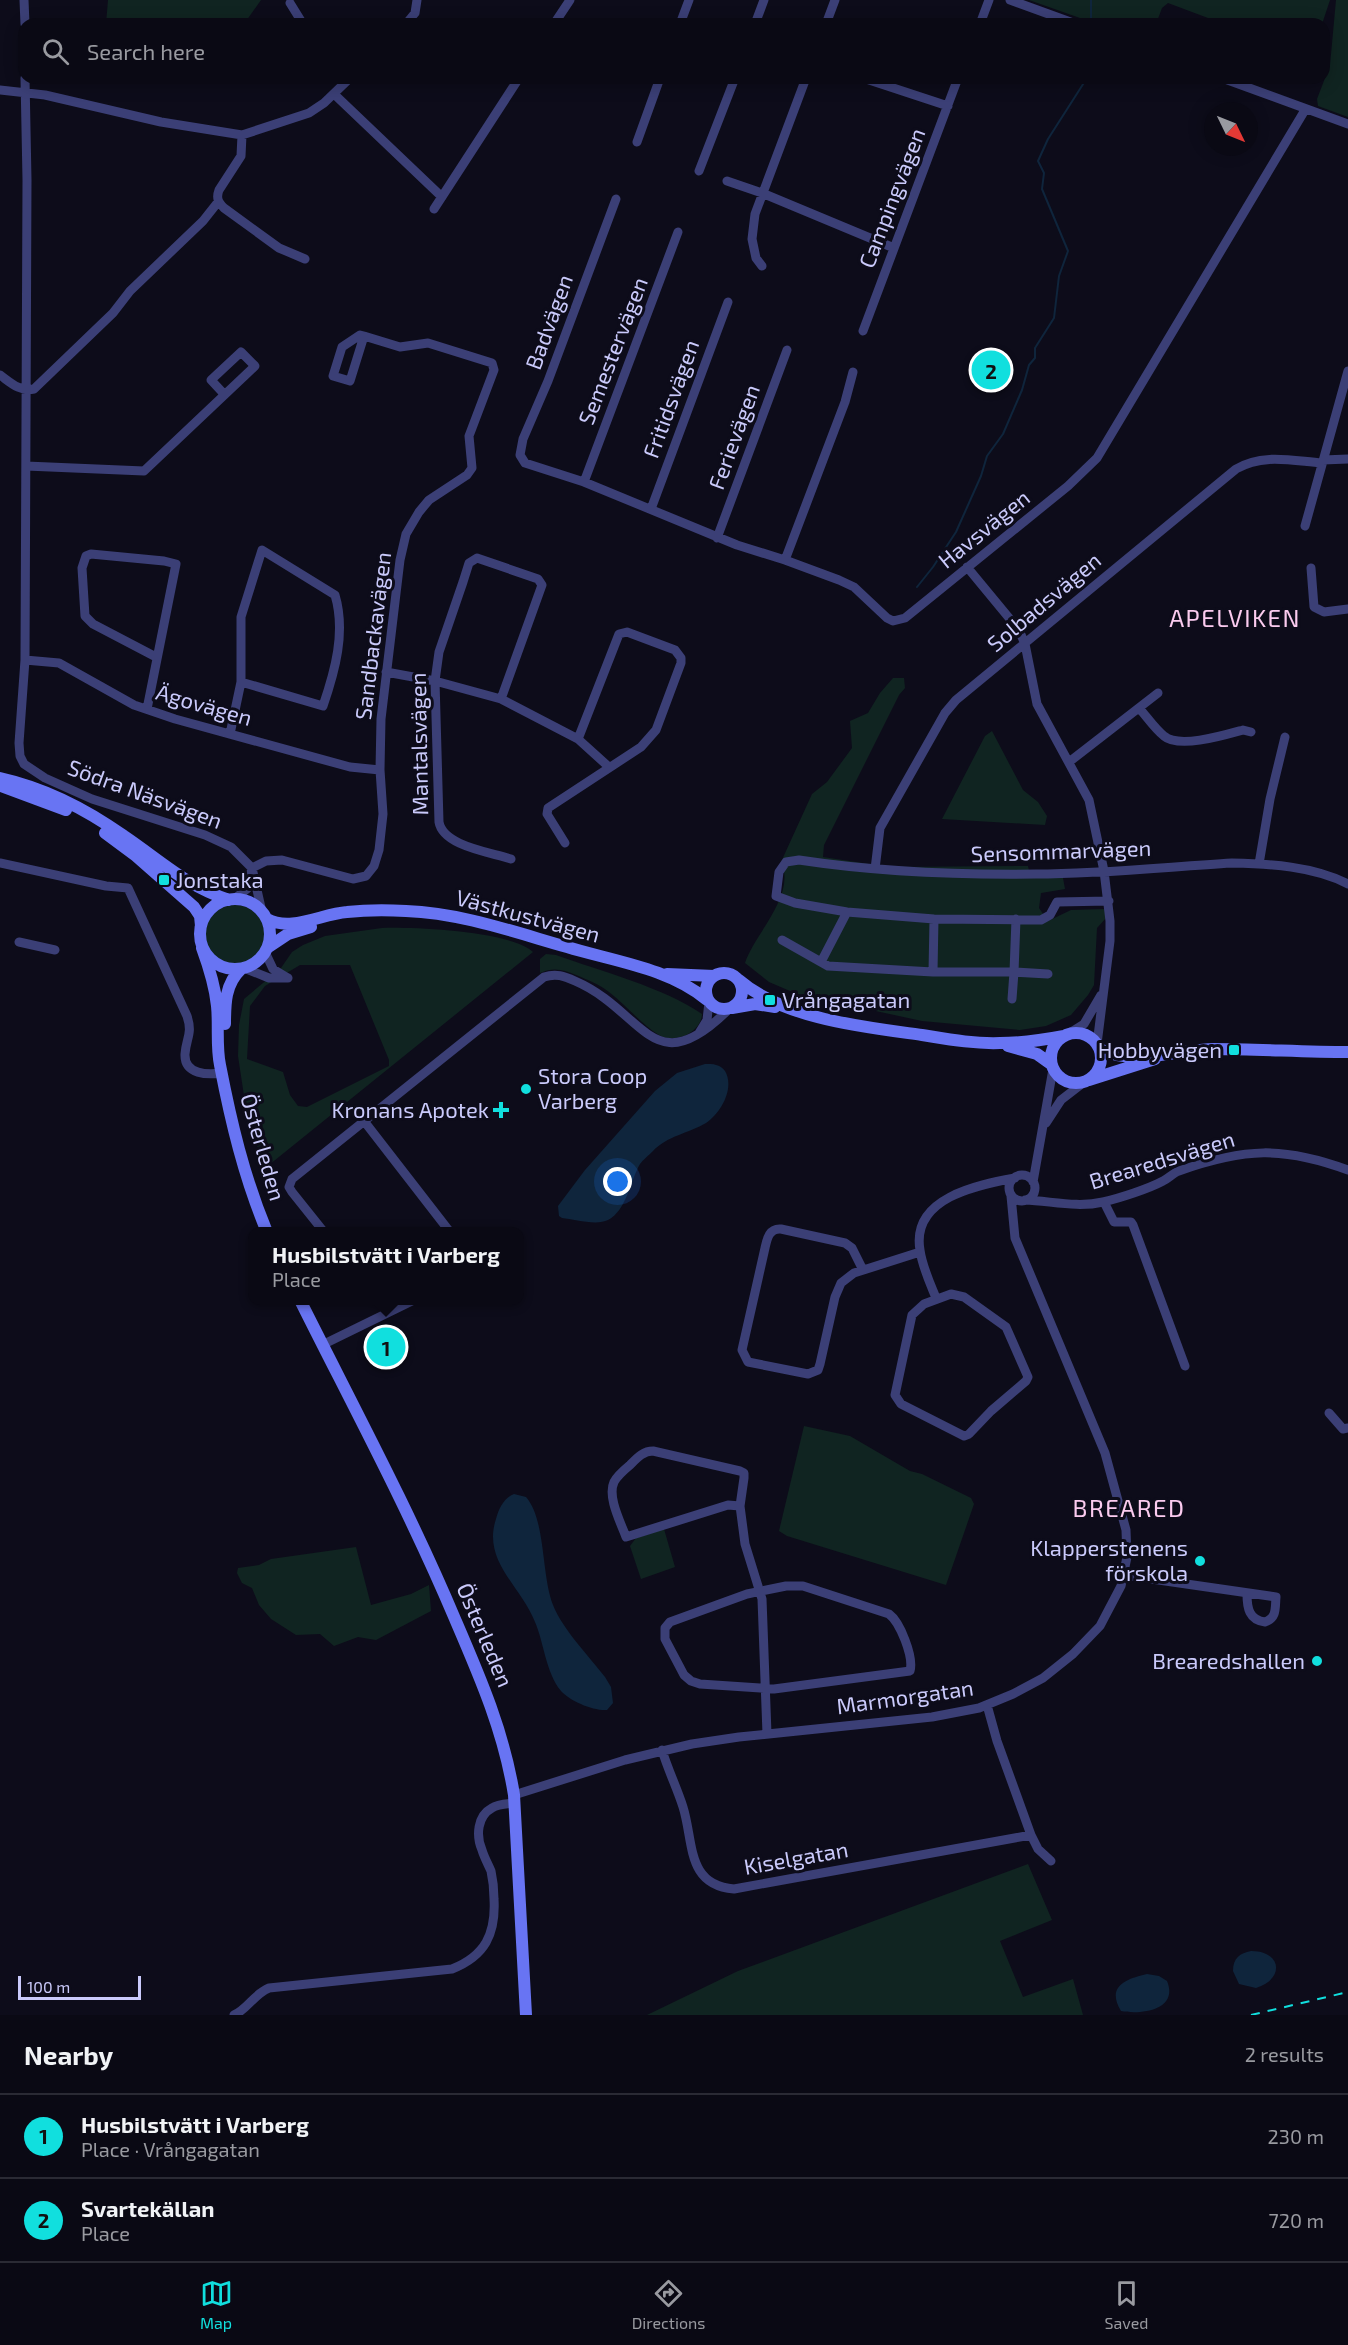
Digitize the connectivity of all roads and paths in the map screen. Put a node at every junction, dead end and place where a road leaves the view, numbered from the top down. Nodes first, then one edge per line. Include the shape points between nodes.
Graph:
1 (24, 0) edge
2 (417, 0) edge
3 (570, 0) edge
4 (689, 0) edge
5 (764, 0) edge
6 (835, 0) edge
7 (989, 0) edge
8 (1010, 0) edge
9 (290, 3) dead end
10 (25, 18) edge
11 (299, 18) edge
12 (411, 18) edge
13 (558, 18) edge
14 (682, 18) edge
15 (757, 18) edge
16 (828, 18) edge
17 (982, 18) edge
18 (1060, 18) edge
19 (25, 84) edge
20 (336, 84) edge
21 (345, 84) edge
22 (515, 84) edge
23 (658, 84) edge
24 (733, 84) edge
25 (804, 84) edge
26 (881, 84) edge
27 (956, 84) edge
28 (1238, 84) edge
29 (0, 90) edge
30 (337, 91) junction
31 (24, 92) junction
32 (948, 106) junction
33 (1305, 110) junction
34 (1348, 124) edge
35 (242, 135) junction
36 (637, 142) dead end
37 (699, 171) dead end
38 (727, 181) dead end
39 (762, 193) junction
40 (442, 197) junction
41 (616, 200) dead end
42 (218, 202) junction
43 (434, 209) dead end
44 (678, 232) dead end
45 (894, 248) junction
46 (305, 259) dead end
47 (762, 266) dead end
48 (728, 302) dead end
49 (863, 331) dead end
50 (364, 336) junction
51 (787, 350) dead end
52 (1348, 371) edge
53 (853, 372) dead end
54 (0, 375) edge
55 (26, 391) junction
56 (224, 394) junction
57 (521, 459) joint
58 (1348, 459) edge
59 (1323, 461) junction
60 (26, 466) junction
61 (584, 482) junction
62 (651, 510) junction
63 (1305, 526) dead end
64 (717, 538) junction
65 (785, 560) junction
66 (967, 567) junction
67 (1311, 568) dead end
68 (1348, 609) edge
69 (1025, 644) junction
70 (156, 657) junction
71 (25, 660) junction
72 (386, 672) junction
73 (435, 681) junction
74 (241, 682) junction
75 (1158, 693) dead end
76 (501, 699) junction
77 (1139, 708) junction
78 (147, 709) junction
79 (1251, 732) dead end
80 (230, 734) junction
81 (1285, 736) dead end
82 (578, 739) junction
83 (1069, 762) junction
84 (609, 767) junction
85 (380, 770) junction
86 (0, 778) edge
87 (0, 786) edge
88 (565, 843) dead end
89 (511, 859) dead end
90 (0, 863) edge
91 (1259, 864) junction
92 (252, 868) junction
93 (875, 869) junction
94 (1104, 871) junction
95 (1348, 885) edge
96 (232, 899) junction
97 (1109, 901) junction
98 (382, 911) junction
99 (847, 912) junction
100 (264, 916) junction
101 (934, 919) junction
102 (1016, 919) junction
103 (201, 926) junction
104 (782, 940) dead end
105 (19, 942) dead end
106 (202, 948) junction
107 (55, 950) dead end
108 (266, 950) junction
109 (821, 962) junction
110 (242, 969) junction
111 (933, 972) junction
112 (1014, 972) junction
113 (661, 974) junction
114 (1048, 974) dead end
115 (714, 976) junction
116 (739, 980) junction
117 (1104, 990) junction
118 (1012, 999) dead end
119 (708, 1001) junction
120 (730, 1008) junction
121 (792, 1009) junction
122 (1066, 1035) junction
123 (696, 1037) junction
124 (998, 1043) junction
125 (1099, 1047) junction
126 (1348, 1052) edge
127 (1167, 1054) junction
128 (1052, 1066) junction
129 (222, 1073) junction
130 (1086, 1082) junction
131 (363, 1121) junction
132 (1041, 1133) junction
133 (1036, 1153) junction
134 (1348, 1170) edge
135 (1018, 1177) junction
136 (989, 1183) junction
137 (1033, 1183) junction
138 (1011, 1195) junction
139 (1024, 1201) junction
140 (1104, 1202) junction
141 (1056, 1203) junction
142 (1013, 1218) junction
143 (265, 1227) edge
144 (320, 1227) edge
145 (446, 1227) edge
146 (920, 1252) junction
147 (862, 1270) junction
148 (936, 1298) junction
149 (302, 1305) edge
150 (404, 1305) edge
151 (322, 1345) junction
152 (1185, 1366) dead end
153 (1329, 1413) dead end
154 (1348, 1428) edge
155 (740, 1506) junction
156 (1124, 1575) junction
157 (761, 1590) junction
158 (1247, 1594) junction
159 (765, 1689) junction
160 (987, 1705) junction
161 (767, 1734) junction
162 (662, 1750) junction
163 (514, 1799) junction
164 (1031, 1835) junction
165 (1051, 1861) dead end
166 (234, 2015) edge
167 (526, 2015) edge

1 - 10 street
2 - 12 street
3 - 13 street
4 - 14 street
5 - 15 street
6 - 16 street
7 - 17 street
8 - 18 street
9 - 11 street
19 - 31 street, Södra Näsvägen
20 - 30 street
21 - 30 street
22 - 40 street
23 - 36 street
24 - 37 street
25 - 39 street
26 - 32 street
27 - 32 street, Campingvägen
28 - 33 street
29 - 31 street
30 - 35 street via 300,117
30 - 40 street
31 - 35 street
31 - 55 street, Södra Näsvägen
32 - 45 street, Campingvägen
33 - 34 street
33 - 66 street, Havsvägen via 1097,458
35 - 42 street via 240,156 219,190
38 - 39 street
39 - 45 street
39 - 47 street via 752,239
40 - 43 street
41 - 57 street, Badvägen via 523,439
42 - 46 street via 279,248
42 - 55 street via 80,347 34,389
44 - 61 street, Semestervägen
45 - 49 street, Campingvägen
48 - 62 street, Fritidsvägen
50 - 50 street via 356,336 342,347 333,376 350,381
50 - 72 street, Sandbackavägen via 400,347 428,343 488,360 494,370 470,436 472,468 467,476 429,500 406,534
51 - 64 street, Ferievägen
52 - 59 street
53 - 65 street
54 - 55 street
55 - 60 street, Södra Näsvägen
56 - 56 street via 255,366 241,352 211,380
56 - 60 street via 144,471
57 - 61 street, Havsvägen
58 - 59 street, Solbadsvägen
59 - 63 street
59 - 69 street, Solbadsvägen via 1264,459 1243,465
60 - 71 street, Södra Näsvägen
61 - 62 street, Havsvägen
62 - 64 street, Havsvägen
64 - 65 street, Havsvägen
65 - 66 street, Havsvägen via 854,587 893,621 905,618
66 - 69 street via 1019,630
67 - 68 street via 1314,607 1324,612
69 - 83 street via 1037,705
69 - 93 street, Solbadsvägen via 970,687 945,713 880,828
70 - 70 street via 85,616 82,568 86,556 176,564
70 - 78 street
71 - 78 street, Ägovägen via 59,663
71 - 92 street, Södra Näsvägen via 19,750 27,767 92,799 221,841
72 - 73 street
72 - 85 street, Sandbackavägen
73 - 76 street
73 - 76 street, Mantalsvägen via 439,652 469,563 477,558 538,579 542,585
73 - 89 street, Mantalsvägen via 440,830 450,840
74 - 74 street via 323,706 335,669 339,611 335,595 262,550 241,617
74 - 80 street
75 - 77 street
76 - 82 street
77 - 79 street via 1165,737 1177,742 1243,730
77 - 83 street
78 - 80 street, Ägovägen
80 - 85 street, Ägovägen via 350,766
81 - 91 street
82 - 84 street
82 - 84 street via 619,634 627,632 675,650 681,663 656,730 641,747
83 - 94 street via 1089,801
84 - 88 street via 548,808 547,814
85 - 92 street, Sandbackavägen via 383,814 379,850 366,876 345,878 282,860 266,861
86 - 96 main road via 68,802 125,836 188,883
87 - 103 main road via 63,808 114,839 194,907
90 - 129 street via 128,888 187,1016 191,1031 185,1054 188,1065 202,1074
91 - 94 street, Sensommarvägen via 1232,862
91 - 95 street, Sensommarvägen via 1296,868
92 - 96 street via 247,889
92 - 100 street
93 - 94 street, Sensommarvägen via 958,874
93 - 99 street, Sensommarvägen via 799,860 786,862 779,872 776,896
94 - 97 street
96 - 100 main road via 250,903
96 - 103 main road via 211,908
97 - 102 street via 1057,902 1050,915 1041,920
97 - 117 street via 1110,941
98 - 100 main road, Västkustvägen via 345,912 284,925
98 - 108 main road, Västkustvägen via 301,929
98 - 113 main road, Västkustvägen via 432,913 480,922
99 - 101 street
99 - 109 street
100 - 108 main road via 270,934
101 - 102 street
101 - 111 street
102 - 112 street
103 - 106 main road
104 - 109 street
105 - 107 street
106 - 110 main road via 218,965
106 - 129 main road, Österleden via 217,1005
108 - 110 main road via 254,964
108 - 110 street via 273,969 288,978 269,978
109 - 111 street via 828,966
110 - 129 main road, Österleden via 231,980 228,991
111 - 112 street
112 - 114 street
112 - 118 street
113 - 115 main road, Västkustvägen
113 - 119 main road, Västkustvägen
115 - 116 main road, Västkustvägen via 727,973
115 - 119 main road via 706,987
116 - 120 main road via 741,997
116 - 121 main road, Västkustvägen via 759,996
117 - 122 street via 1084,1023
117 - 125 street
119 - 120 main road, Västkustvägen via 717,1008
119 - 123 street via 707,1020
120 - 121 main road, Västkustvägen via 755,1004
120 - 123 street
121 - 124 main road, Västkustvägen via 863,1026
122 - 124 main road, Västkustvägen
122 - 125 main road via 1091,1037
122 - 128 main road via 1053,1048
123 - 131 street via 676,1044 656,1040 594,989 550,975
124 - 128 main road, Västkustvägen via 1033,1053
125 - 127 main road via 1112,1055 1127,1057
125 - 130 main road via 1100,1069
126 - 127 main road via 1214,1049
127 - 130 main road
128 - 130 main road via 1064,1080
128 - 132 street
129 - 143 main road, Österleden via 242,1167
130 - 132 street via 1061,1100
131 - 144 street via 289,1184
131 - 145 street
132 - 133 street
133 - 135 street via 1028,1169
133 - 137 street
134 - 140 street, Brearedsvägen via 1289,1153 1244,1154 1176,1172
135 - 136 street
135 - 137 street via 1027,1177
135 - 138 street via 1010,1185
136 - 138 street
136 - 146 street via 935,1205 922,1228
137 - 139 street via 1033,1193
137 - 141 street
138 - 139 street
138 - 142 street, Marmorgatan
139 - 141 street, Brearedsvägen
139 - 142 street
140 - 141 street, Brearedsvägen
140 - 152 street via 1114,1222 1133,1225
142 - 156 street, Marmorgatan via 1022,1258 1105,1453 1128,1542
146 - 147 street
146 - 148 street
147 - 147 street via 847,1277 838,1288 818,1370 808,1374 748,1362 742,1350 771,1232 781,1229 845,1243 852,1248
148 - 148 street via 960,1295 1002,1324 1027,1372 1026,1381 967,1435 962,1436 901,1404 895,1395 912,1316
149 - 151 main road, Österleden
150 - 151 street
151 - 163 main road, Österleden via 435,1571 488,1694 504,1744
153 - 154 street via 1343,1429
155 - 155 street via 728,1504 626,1537 612,1485 638,1457 653,1451 744,1473
155 - 157 street via 745,1544
156 - 158 street
156 - 160 street, Marmorgatan via 1107,1616 1073,1654 1030,1686
157 - 159 street
157 - 159 street via 670,1622 664,1632 676,1663 691,1681
157 - 159 street via 803,1586 889,1614 900,1629 911,1666 906,1673
158 - 158 street via 1276,1597 1273,1617 1265,1622 1255,1619 1248,1610
159 - 161 street
160 - 161 street, Marmorgatan via 949,1714
160 - 164 street
161 - 162 street, Marmorgatan
162 - 163 street, Marmorgatan
162 - 164 street, Kiselgatan via 683,1807 698,1868 705,1878 723,1888
163 - 166 street, Marmorgatan via 492,1808 480,1822 479,1842 492,1874 495,1915 486,1944 473,1958 452,1969 269,1988 260,1991
163 - 167 main road, Österleden
164 - 165 street

